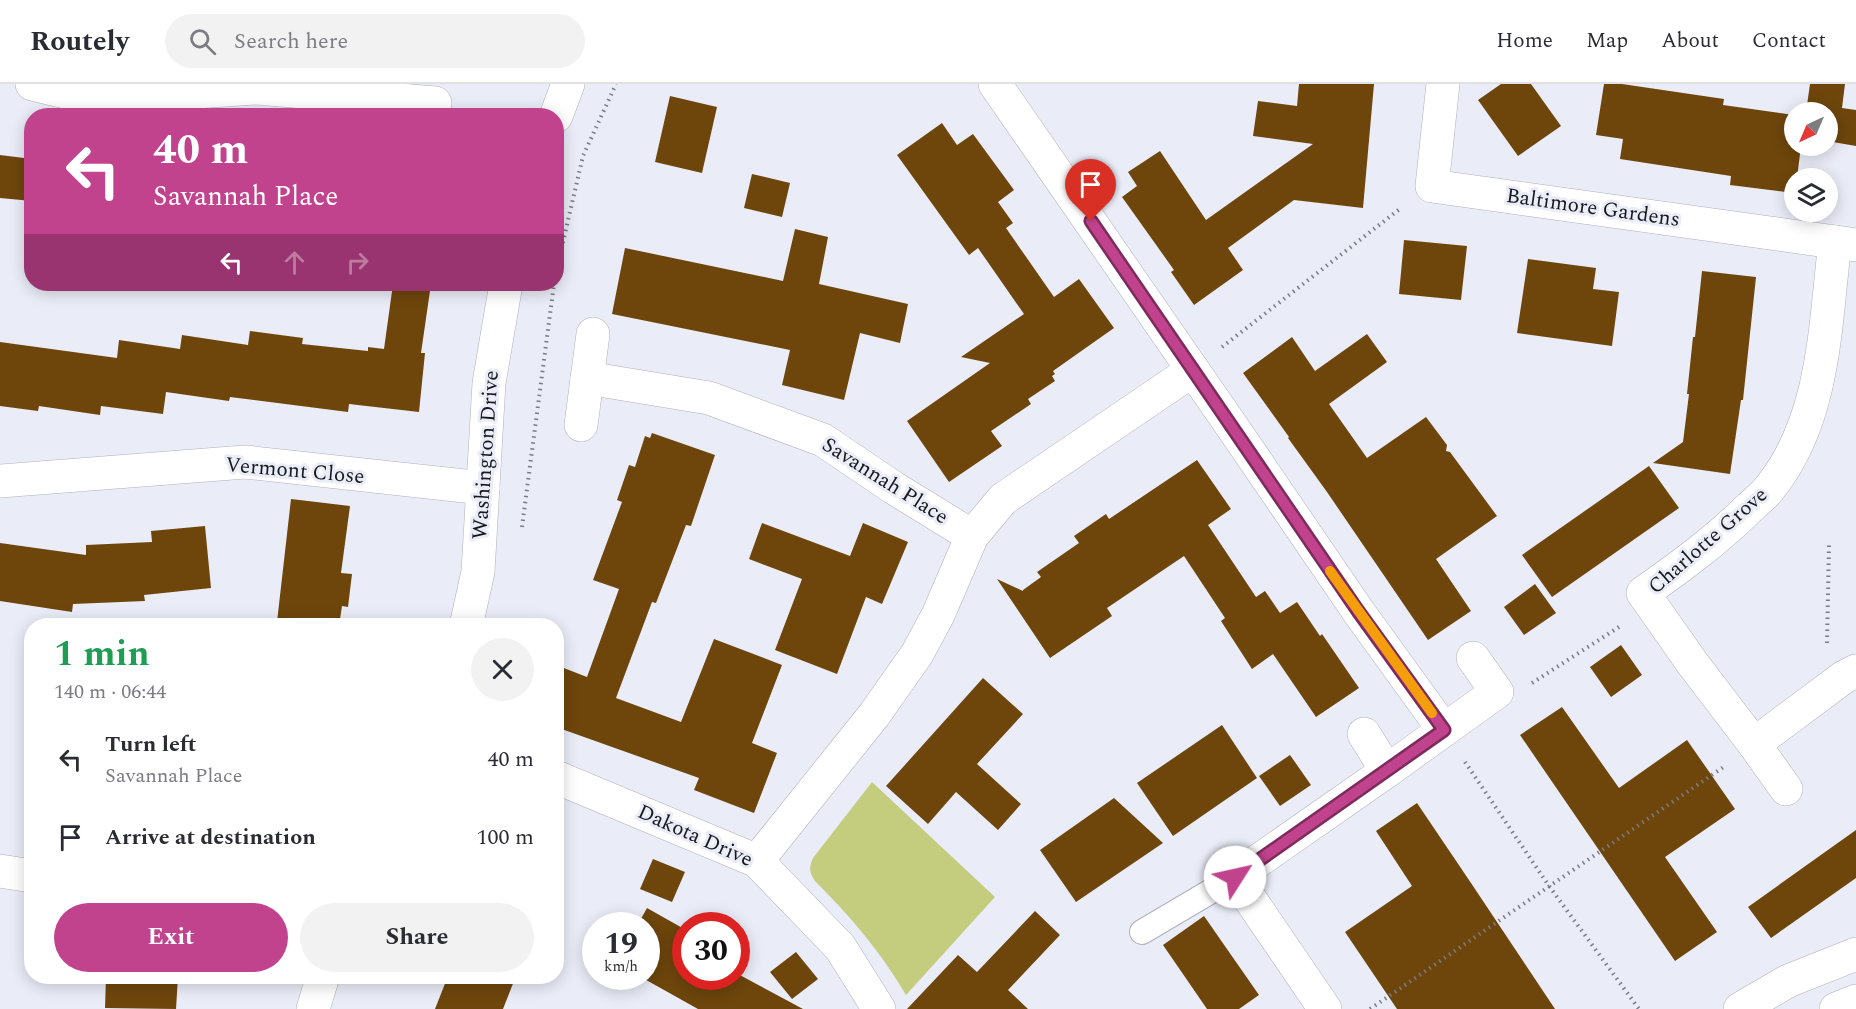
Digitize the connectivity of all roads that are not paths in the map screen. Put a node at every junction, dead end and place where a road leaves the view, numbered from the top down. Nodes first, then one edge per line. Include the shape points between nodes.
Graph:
1 (32, 84) edge
2 (568, 84) edge
3 (995, 84) edge
4 (1443, 84) edge
5 (438, 101) edge
6 (559, 108) edge
7 (1846, 244) edge
8 (505, 291) edge
9 (593, 334) dead end
10 (1193, 370) junction
11 (587, 378) junction
12 (581, 425) dead end
13 (0, 481) edge
14 (483, 488) junction
15 (972, 536) junction
16 (468, 618) edge
17 (1473, 658) dead end
18 (1856, 671) edge
19 (1444, 730) junction
20 (1364, 734) dead end
21 (1754, 744) junction
22 (1387, 771) junction
23 (564, 780) edge
24 (1786, 789) dead end
25 (757, 861) junction
26 (0, 872) edge
27 (24, 875) edge
28 (1235, 877) junction
29 (1142, 932) dead end
30 (1856, 954) edge
31 (320, 984) edge
32 (1856, 1001) edge
33 (312, 1009) edge
34 (879, 1009) edge
35 (1325, 1009) edge
36 (1740, 1009) edge
37 (1836, 1009) edge

1 - 5 street via 94,99 257,88
2 - 6 street
3 - 10 street
4 - 7 street, Baltimore Gardens via 1432,186
7 - 21 street, Charlotte Grove via 1811,406 1797,446 1772,486 1731,526 1643,593
8 - 14 street, Washington Drive via 489,383
9 - 11 street
10 - 15 street, Savannah Place via 1003,499
10 - 19 street
11 - 12 street
11 - 15 street, Savannah Place via 709,398 823,440
13 - 14 street, Vermont Close via 245,462
14 - 16 street, Washington Drive via 478,572
15 - 25 street, Savannah Place via 917,654 874,715
17 - 19 street via 1497,692
18 - 21 street
19 - 22 street
20 - 22 street
21 - 24 street, Charlotte Grove
22 - 28 street
23 - 25 street, Dakota Drive
25 - 34 street, Dakota Drive via 840,947
26 - 27 street
28 - 29 lane
28 - 35 street
30 - 36 street via 1788,981
31 - 33 street
32 - 37 street

